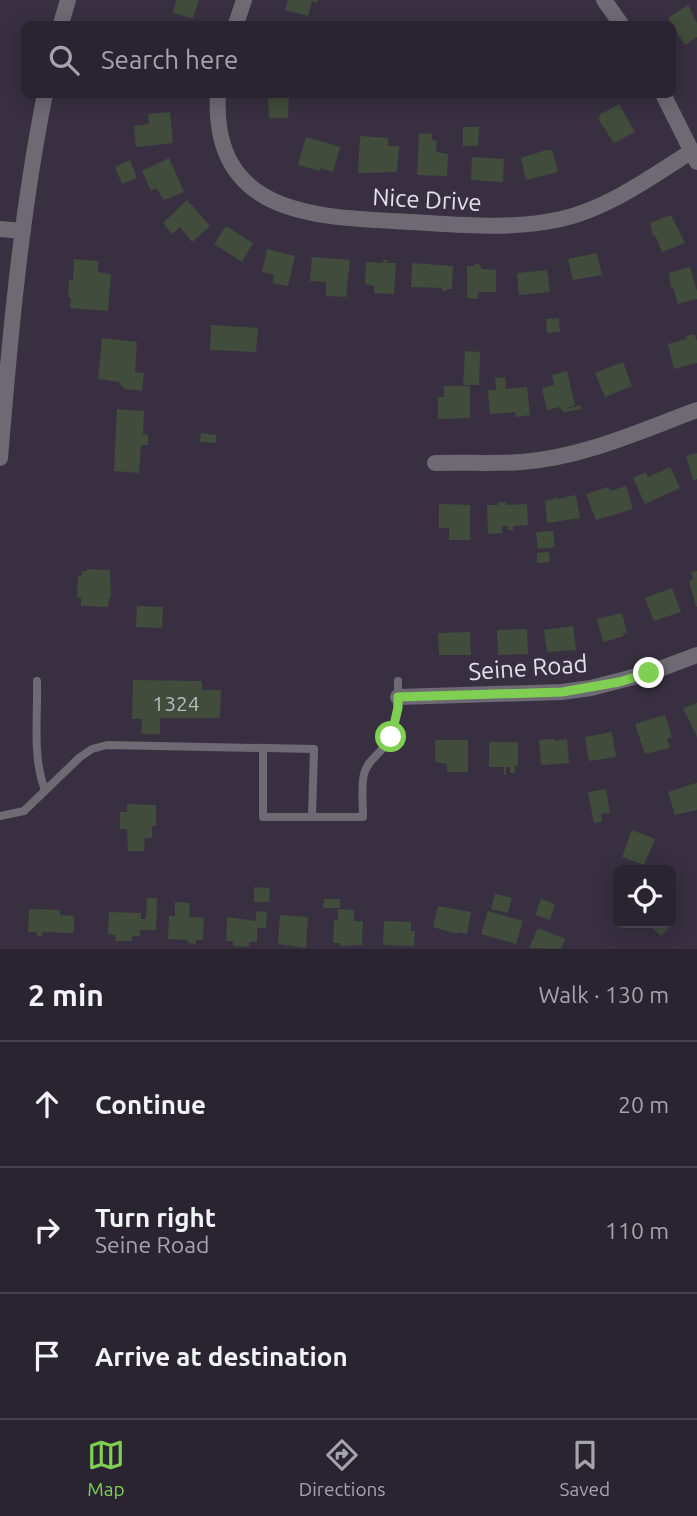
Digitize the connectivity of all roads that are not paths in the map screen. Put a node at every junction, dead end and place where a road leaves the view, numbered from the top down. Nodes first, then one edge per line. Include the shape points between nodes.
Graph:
1 (68, 0) edge
2 (244, 0) edge
3 (604, 0) edge
4 (62, 21) edge
5 (237, 21) edge
6 (619, 21) edge
7 (44, 98) edge
8 (218, 98) edge
9 (665, 98) edge
10 (694, 156) edge
11 (0, 229) edge
12 (23, 231) junction
13 (697, 410) edge
14 (0, 458) edge
15 (435, 463) dead end
16 (697, 655) edge
17 (37, 681) dead end
18 (398, 689) joint
19 (263, 748) junction
20 (46, 790) junction
21 (0, 816) edge
22 (312, 817) junction

1 - 4 street
2 - 5 street
3 - 6 street
7 - 12 street
8 - 10 street, Nice Drive via 219,130 238,175 285,206 343,218 493,227 562,219 587,211
9 - 10 street
11 - 12 street
12 - 14 street
13 - 15 street via 611,443 546,459
16 - 18 street, Seine Road via 581,690
17 - 20 lane via 39,776
18 - 22 lane via 391,737 363,775 363,817
19 - 20 lane via 107,745 80,757
19 - 22 lane via 263,817
19 - 22 lane via 314,749
20 - 21 lane via 24,811

